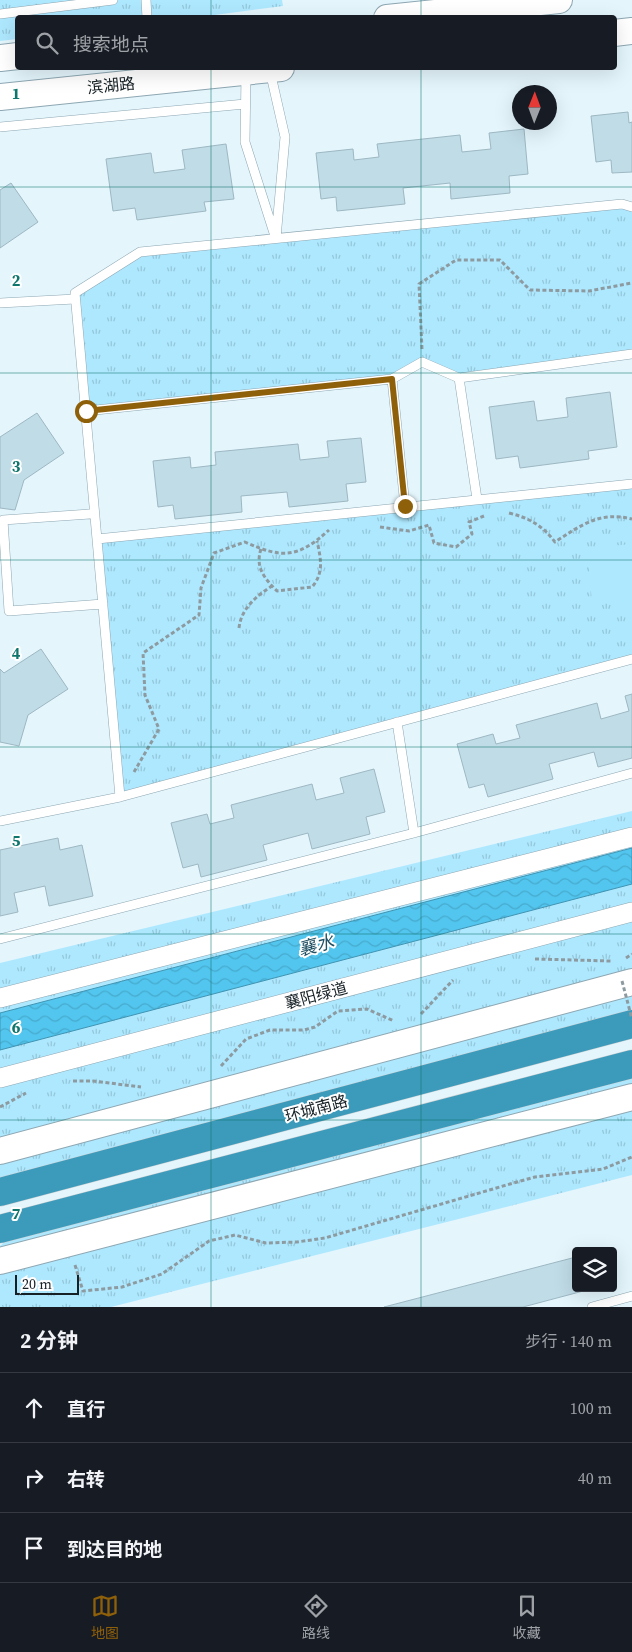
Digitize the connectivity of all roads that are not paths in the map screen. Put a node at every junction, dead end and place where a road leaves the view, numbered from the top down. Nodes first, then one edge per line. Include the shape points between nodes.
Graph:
1 (113, 0) edge
2 (146, 0) edge
3 (559, 0) edge
4 (423, 7) edge
5 (0, 14) edge
6 (147, 15) edge
7 (397, 15) edge
8 (632, 31) edge
9 (617, 33) edge
10 (15, 56) edge
11 (0, 58) edge
12 (256, 70) edge
13 (265, 70) edge
14 (266, 70) edge
15 (0, 97) edge
16 (245, 104) junction
17 (0, 127) edge
18 (627, 203) edge
19 (632, 207) edge
20 (276, 238) junction
21 (76, 299) junction
22 (0, 303) edge
23 (632, 354) edge
24 (459, 378) junction
25 (392, 379) junction
26 (86, 411) junction
27 (632, 484) edge
28 (477, 499) junction
29 (405, 506) junction
30 (90, 514) dead end
31 (97, 539) junction
32 (103, 604) junction
33 (632, 659) edge
34 (397, 722) junction
35 (632, 773) edge
36 (120, 797) junction
37 (0, 821) edge
38 (414, 833) junction
39 (632, 837) edge
40 (632, 912) edge
41 (0, 939) edge
42 (626, 974) edge
43 (0, 998) edge
44 (632, 1024) edge
45 (632, 1064) edge
46 (0, 1078) edge
47 (632, 1097) edge
48 (0, 1151) edge
49 (0, 1192) edge
50 (27, 1222) junction
51 (0, 1229) edge
52 (0, 1246) edge
53 (0, 1261) edge
54 (632, 1296) edge
55 (592, 1307) edge

1 - 5 lane
2 - 6 lane
3 - 4 street
4 - 7 street
8 - 9 street
10 - 11 street
12 - 15 street, 滨湖路
13 - 16 lane
14 - 20 lane via 285,137
16 - 17 lane
16 - 20 lane via 245,142
18 - 19 lane
18 - 20 lane
20 - 21 lane via 140,252 75,292
21 - 22 lane
21 - 26 lane
23 - 24 lane
24 - 25 lane via 422,362
24 - 28 lane
25 - 26 lane
25 - 29 lane
26 - 31 lane
27 - 28 lane
28 - 29 lane
29 - 31 lane
30 - 32 lane via 3,520 9,611
31 - 32 lane
32 - 36 lane
33 - 34 lane
34 - 36 lane
34 - 38 lane
35 - 38 lane
36 - 37 lane
38 - 41 lane
39 - 43 street
40 - 46 street, 襄阳绿道
42 - 48 street
44 - 49 highway, 环城南路
45 - 50 highway
47 - 53 street
50 - 51 highway
50 - 52 street
54 - 55 lane

